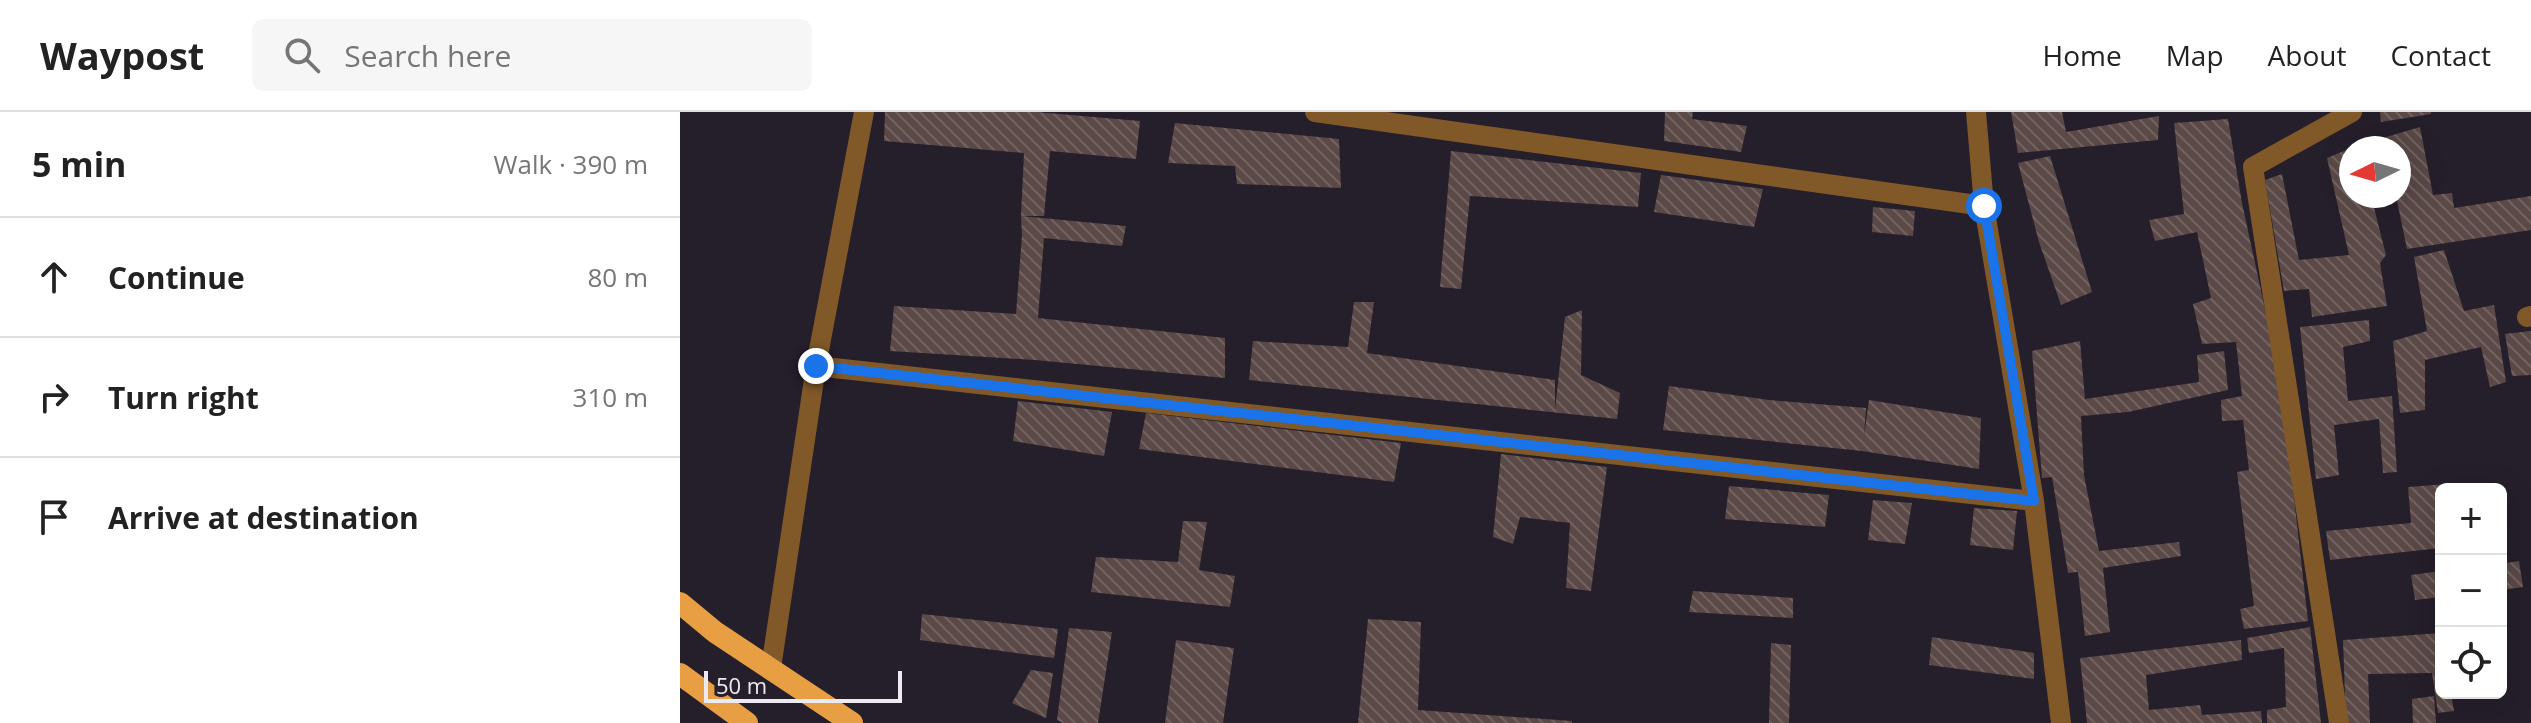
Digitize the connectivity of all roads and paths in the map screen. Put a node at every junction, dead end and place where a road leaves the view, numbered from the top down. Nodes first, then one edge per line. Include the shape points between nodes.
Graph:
1 (864, 112) edge
2 (1315, 112) edge
3 (1976, 112) edge
4 (2352, 112) edge
5 (1984, 206) junction
6 (816, 366) junction
7 (2034, 501) junction
8 (680, 603) edge
9 (771, 668) junction
10 (680, 674) edge
11 (747, 723) edge
12 (852, 723) edge
13 (2061, 723) edge
14 (2339, 723) edge

1 - 6 street
2 - 5 street
3 - 5 street
4 - 14 street via 2253,167
5 - 7 street
6 - 7 street
6 - 9 street
7 - 13 street
8 - 9 highway
9 - 12 highway
10 - 11 highway

